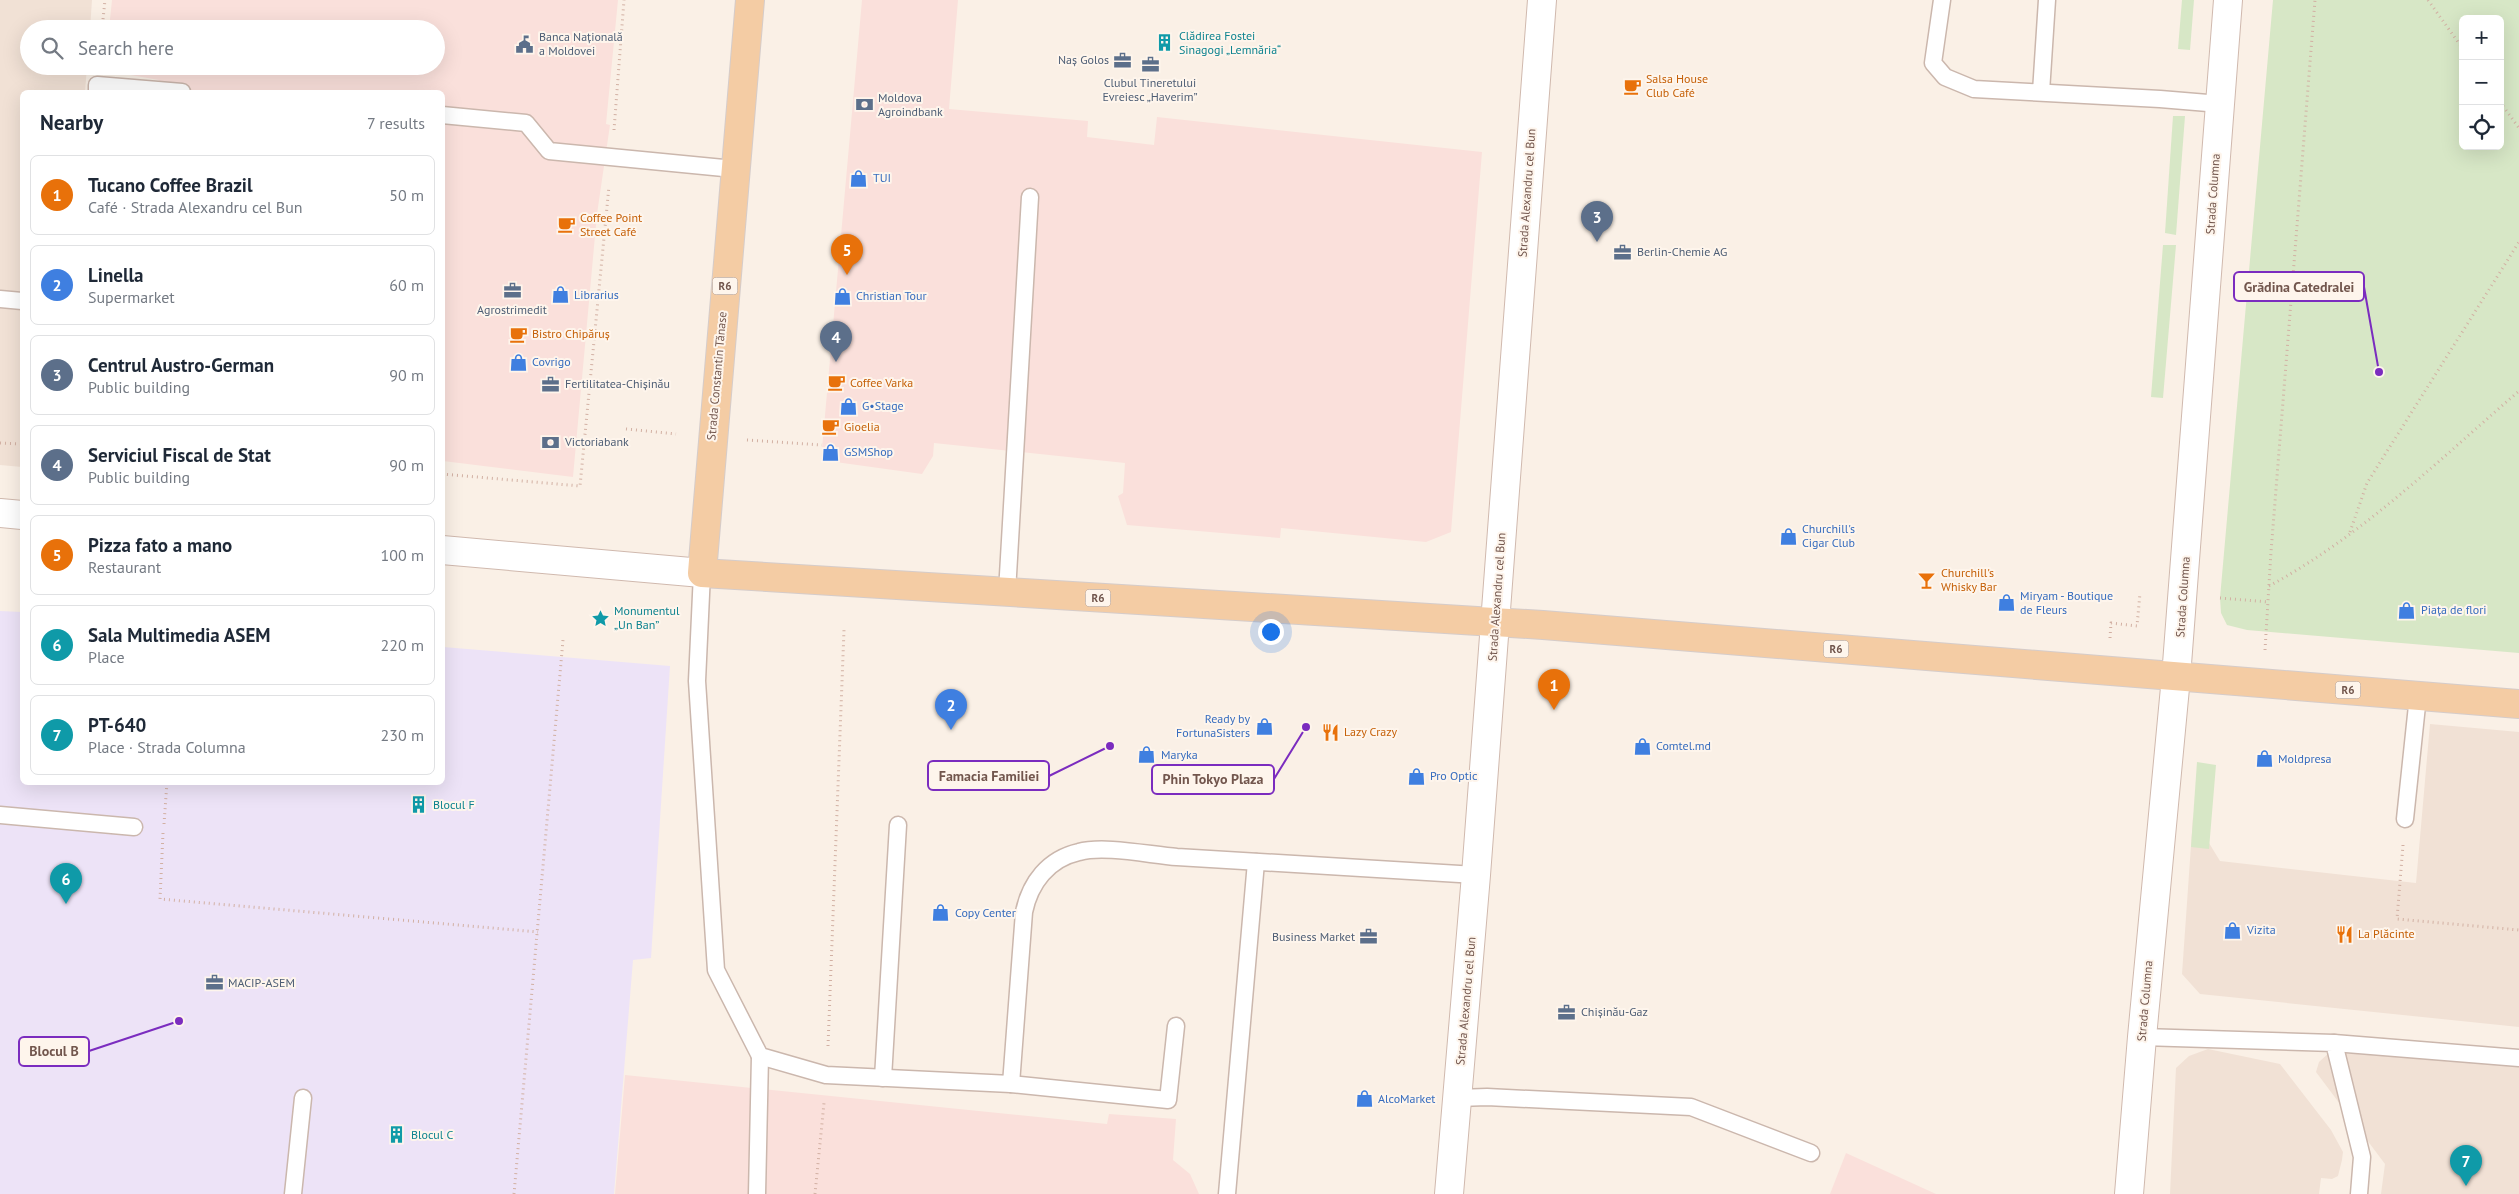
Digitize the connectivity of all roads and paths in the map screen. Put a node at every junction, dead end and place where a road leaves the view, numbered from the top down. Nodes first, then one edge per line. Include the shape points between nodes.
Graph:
1 (104, 0) edge
2 (624, 0) edge
3 (750, 0) edge
4 (1542, 0) edge
5 (1942, 0) edge
6 (2047, 0) edge
7 (2228, 0) edge
8 (2315, 0) edge
9 (2428, 0) edge
10 (103, 20) edge
11 (2459, 43) edge
12 (97, 90) edge
13 (158, 90) edge
14 (2042, 92) junction
15 (2220, 104) junction
16 (2502, 105) edge
17 (445, 115) edge
18 (2519, 128) edge
19 (611, 158) junction
20 (734, 169) junction
21 (1030, 197) dead end
22 (2519, 242) edge
23 (0, 299) edge
24 (20, 301) edge
25 (2519, 391) edge
26 (626, 429) dead end
27 (676, 434) dead end
28 (744, 440) dead end
29 (0, 443) edge
30 (20, 444) edge
31 (822, 445) dead end
32 (445, 474) edge
33 (0, 513) edge
34 (20, 515) edge
35 (2350, 532) junction
36 (445, 550) edge
37 (702, 573) junction
38 (2269, 586) junction
39 (1007, 592) junction
40 (2220, 598) dead end
41 (2269, 602) junction
42 (1495, 623) junction
43 (844, 630) dead end
44 (563, 640) dead end
45 (2176, 677) junction
46 (2264, 684) junction
47 (2418, 696) junction
48 (2519, 704) edge
49 (0, 815) edge
50 (2404, 819) dead end
51 (898, 825) dead end
52 (134, 827) dead end
53 (163, 830) dead end
54 (2401, 860) dead end
55 (1256, 862) junction
56 (1476, 875) junction
57 (2519, 930) edge
58 (538, 932) junction
59 (1176, 1026) dead end
60 (2142, 1037) junction
61 (2334, 1043) junction
62 (760, 1056) junction
63 (2519, 1058) edge
64 (826, 1075) junction
65 (883, 1078) junction
66 (1011, 1084) junction
67 (303, 1098) dead end
68 (1458, 1098) junction
69 (1811, 1153) dead end
70 (293, 1194) edge
71 (514, 1194) edge
72 (757, 1194) edge
73 (815, 1194) edge
74 (1227, 1194) edge
75 (1449, 1194) edge
76 (2129, 1194) edge
77 (2359, 1194) edge

1 - 10 path
2 - 19 path
3 - 20 main road, Strada Constantin Tănase / R6
4 - 42 main road, Strada Alexandru cel Bun
5 - 14 lane via 1933,63 1945,77 1974,89
6 - 14 lane
7 - 15 main road, Strada Columna
8 - 38 path
9 - 11 path
12 - 13 lane via 98,85
14 - 15 lane
15 - 45 main road, Strada Columna
16 - 18 path
17 - 19 lane via 526,123 549,151
19 - 20 lane
19 - 32 path via 580,486
20 - 37 main road, Strada Constantin Tănase / R6
21 - 39 lane
22 - 35 path via 2367,483
23 - 24 lane
25 - 35 path via 2383,508
26 - 27 path
28 - 31 path
29 - 30 path
33 - 34 main road
35 - 38 path via 2300,570
36 - 37 main road
37 - 39 main road, R6
37 - 62 lane via 697,680 716,970
38 - 41 path
39 - 42 main road, R6
40 - 41 path
41 - 46 path
42 - 45 main road, R6
42 - 56 main road, Strada Alexandru cel Bun
43 - 64 path
44 - 58 path
45 - 46 main road, R6
45 - 60 main road, Strada Columna
46 - 47 main road, R6
47 - 48 main road, R6
47 - 50 lane
49 - 52 lane
51 - 65 lane
53 - 58 path via 160,899
54 - 57 path via 2397,919
55 - 56 lane
55 - 66 lane via 1092,850 1078,852 1047,868 1030,892 1024,912
55 - 74 lane
56 - 68 main road, Strada Alexandru cel Bun
58 - 71 path
59 - 66 lane via 1168,1100
60 - 61 lane
60 - 76 main road, Strada Columna
61 - 63 lane
61 - 77 lane via 2362,1157
62 - 64 lane
62 - 72 lane
64 - 65 lane
64 - 73 path
65 - 66 lane
67 - 70 lane
68 - 69 lane via 1691,1107
68 - 75 main road, Strada Alexandru cel Bun

